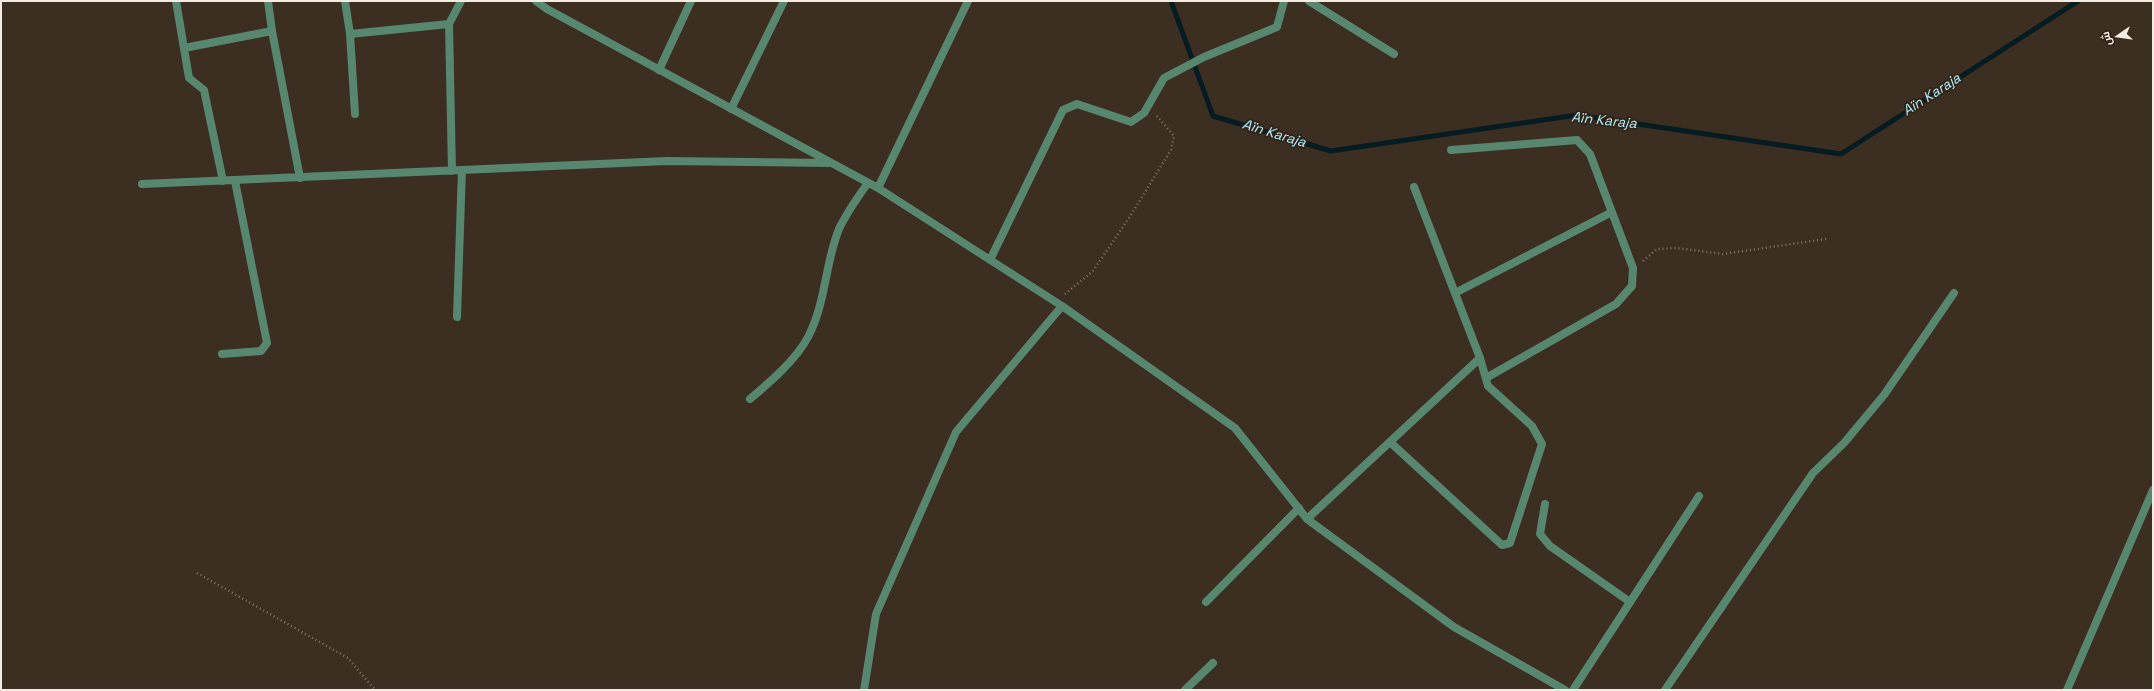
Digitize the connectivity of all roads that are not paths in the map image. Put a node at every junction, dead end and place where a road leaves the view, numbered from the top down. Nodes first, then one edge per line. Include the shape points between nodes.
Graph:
1 (176, 1) edge
2 (268, 1) edge
3 (345, 1) edge
4 (461, 1) edge
5 (536, 1) edge
6 (691, 1) edge
7 (784, 1) edge
8 (968, 1) edge
9 (1284, 1) edge
10 (1309, 1) edge
11 (449, 24) junction
12 (272, 31) junction
13 (350, 34) junction
14 (184, 48) junction
15 (1394, 54) dead end
16 (659, 70) junction
17 (731, 109) junction
18 (355, 114) dead end
19 (1452, 150) dead end
20 (832, 163) junction
21 (462, 170) junction
22 (452, 171) junction
23 (300, 178) junction
24 (222, 181) junction
25 (235, 181) junction
26 (868, 183) junction
27 (142, 184) dead end
28 (1414, 187) dead end
29 (878, 188) junction
30 (1612, 212) junction
31 (990, 260) junction
32 (1455, 293) junction
33 (1954, 293) dead end
34 (1059, 304) junction
35 (457, 317) dead end
36 (222, 354) dead end
37 (1480, 358) junction
38 (1486, 378) junction
39 (750, 399) dead end
40 (1390, 442) junction
41 (2153, 490) edge
42 (1699, 496) dead end
43 (1545, 504) dead end
44 (1299, 508) junction
45 (1307, 519) junction
46 (1206, 602) dead end
47 (1630, 602) junction
48 (1213, 663) dead end
49 (864, 690) edge
50 (1185, 690) edge
51 (1565, 690) edge
52 (1573, 690) edge
53 (1664, 690) edge
54 (2067, 690) edge

1 - 14 street
2 - 12 street
3 - 13 street
4 - 11 street
5 - 16 street
6 - 16 street
7 - 17 street
8 - 29 street
9 - 31 street via 1277,27 1170,74 1164,78 1144,113 1131,122 1077,104 1063,110
10 - 15 street
11 - 13 street
11 - 22 street
12 - 14 street
12 - 23 street
13 - 18 street
14 - 24 street via 190,78 204,90
16 - 17 street
17 - 20 street
19 - 30 street via 1577,140 1590,154
20 - 21 street via 667,161
20 - 26 street
21 - 22 street
21 - 35 street
22 - 23 street
23 - 25 street
24 - 25 street
24 - 27 street
25 - 36 street via 267,343 261,351
26 - 29 street
26 - 39 street via 839,230 820,307 808,338 777,376
28 - 32 street
29 - 31 street
30 - 32 street
30 - 38 street via 1633,268 1632,286 1616,304
31 - 34 street
32 - 37 street
33 - 53 street via 1884,395 1844,443 1812,473
34 - 44 street via 1235,428
34 - 49 street via 956,432 876,614
37 - 38 street
37 - 40 street
38 - 40 street via 1488,386 1532,426 1542,444 1510,543 1502,545
40 - 45 street
41 - 54 street
42 - 47 street
43 - 47 street via 1540,534 1550,546
44 - 45 street
44 - 46 street
45 - 51 street via 1454,627
47 - 52 street
48 - 50 street

